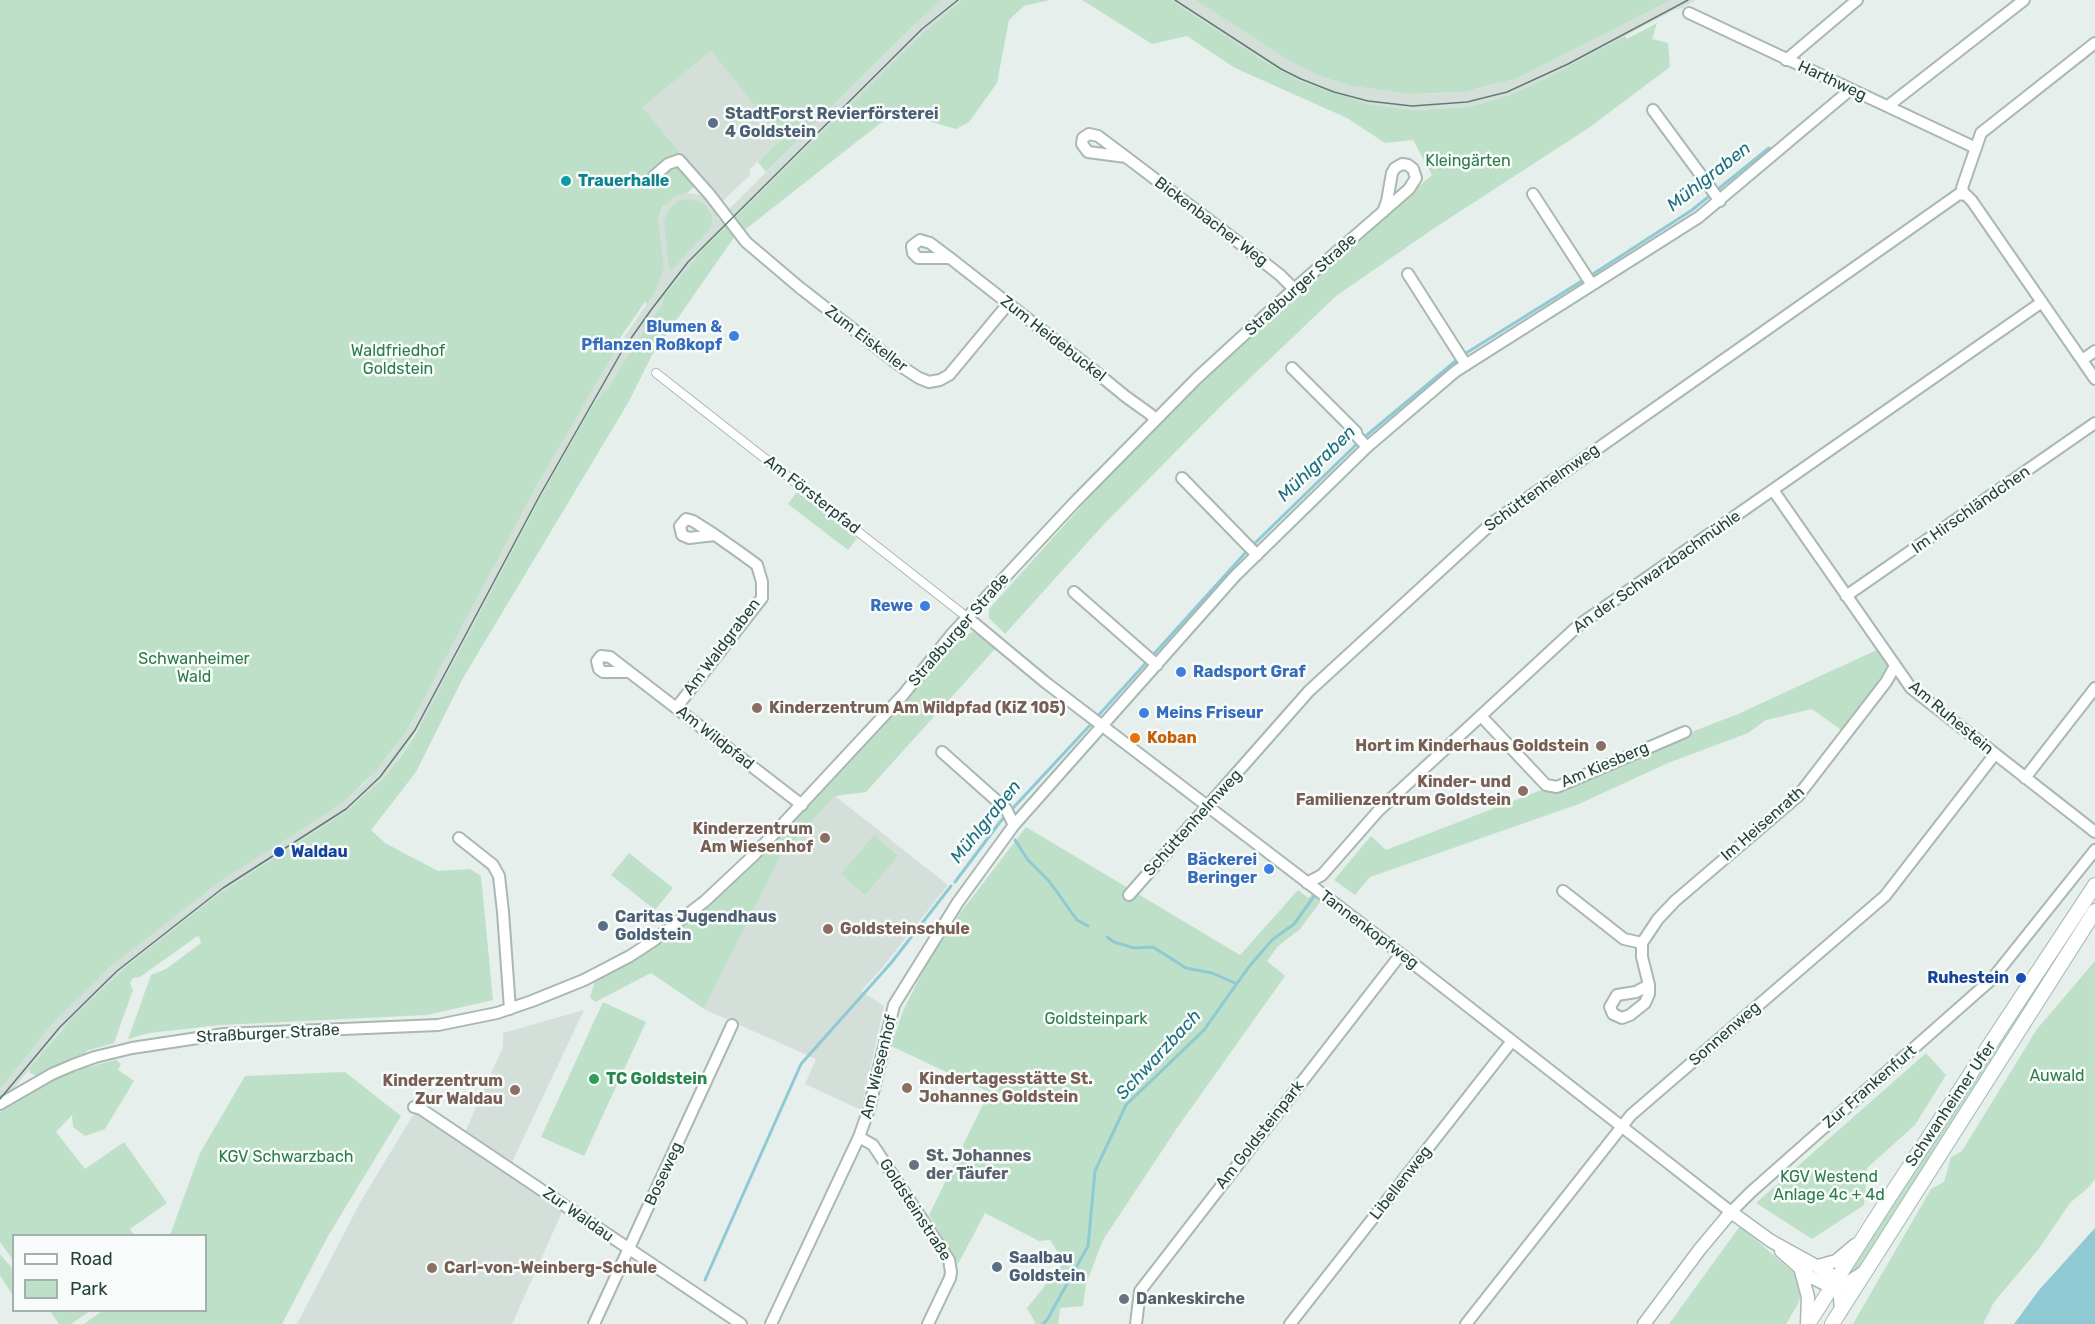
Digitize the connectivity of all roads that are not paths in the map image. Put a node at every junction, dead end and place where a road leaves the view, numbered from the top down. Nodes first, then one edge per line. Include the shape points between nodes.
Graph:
1 (1857, 0) edge
2 (2025, 0) edge
3 (1689, 13) dead end
4 (2095, 43) edge
5 (1786, 60) junction
6 (1850, 90) junction
7 (1888, 106) junction
8 (1653, 110) dead end
9 (1976, 148) junction
10 (1126, 157) dead end
11 (654, 177) dead end
12 (1533, 194) dead end
13 (1962, 194) junction
14 (1715, 195) junction
15 (1383, 212) dead end
16 (950, 258) dead end
17 (1408, 274) dead end
18 (1588, 279) junction
19 (1294, 289) junction
20 (2042, 302) junction
21 (1008, 303) junction
22 (2095, 351) edge
23 (1463, 359) junction
24 (2082, 360) junction
25 (1292, 368) dead end
26 (656, 373) dead end
27 (2095, 379) edge
28 (1155, 419) junction
29 (2095, 423) edge
30 (1362, 442) junction
31 (1182, 478) dead end
32 (1773, 490) junction
33 (715, 535) dead end
34 (1253, 551) junction
35 (1074, 592) dead end
36 (1846, 596) junction
37 (968, 618) junction
38 (1152, 661) junction
39 (1895, 666) junction
40 (626, 672) dead end
41 (2095, 688) edge
42 (676, 708) junction
43 (1481, 716) junction
44 (1104, 725) junction
45 (1685, 732) dead end
46 (942, 752) dead end
47 (1995, 754) junction
48 (2025, 778) junction
49 (802, 806) junction
50 (1208, 807) junction
51 (1014, 825) junction
52 (2095, 832) edge
53 (459, 838) dead end
54 (2095, 850) edge
55 (1306, 883) junction
56 (2095, 885) edge
57 (1563, 891) dead end
58 (1129, 895) dead end
59 (2095, 911) edge
60 (1642, 943) junction
61 (1401, 954) junction
62 (1649, 985) dead end
63 (510, 1009) junction
64 (732, 1024) dead end
65 (1512, 1041) junction
66 (0, 1104) edge
67 (414, 1107) dead end
68 (1622, 1127) junction
69 (859, 1137) junction
70 (1731, 1212) junction
71 (1864, 1236) junction
72 (1772, 1241) junction
73 (629, 1250) junction
74 (1818, 1266) junction
75 (1801, 1270) junction
76 (1864, 1272) junction
77 (1836, 1283) junction
78 (1841, 1311) junction
79 (594, 1324) edge
80 (741, 1324) edge
81 (771, 1324) edge
82 (928, 1324) edge
83 (1136, 1324) edge
84 (1290, 1324) edge
85 (1466, 1324) edge
86 (1644, 1324) edge
87 (1807, 1324) edge
88 (1832, 1324) edge

1 - 5 street
2 - 7 street
3 - 5 street, Harthweg
4 - 9 street via 1981,133
5 - 6 street, Harthweg
6 - 7 street, Harthweg
6 - 14 street, Am Wiesenhof
7 - 9 street, Harthweg
8 - 14 street
9 - 13 street
10 - 19 street, Bickenbacher Weg
11 - 21 street, Zum Eiskeller via 679,160 746,242 900,366 929,382 949,375
12 - 18 street
13 - 20 street via 1972,201
13 - 50 street, Schüttenhelmweg via 1502,514 1309,692
14 - 18 street, Am Wiesenhof via 1699,217
15 - 19 street, Straßburger Straße
16 - 21 street, Zum Heidebuckel
17 - 23 street
18 - 23 street, Am Wiesenhof
19 - 28 street, Straßburger Straße
20 - 24 street
20 - 32 street, An der Schwarzbachmühle
21 - 28 street, Zum Heidebuckel
22 - 24 street
23 - 30 street, Am Wiesenhof via 1456,371
24 - 27 street
25 - 30 street
26 - 37 street, Am Försterpfad
28 - 37 street, Straßburger Straße
29 - 36 street, Im Hirschländchen
30 - 34 street, Am Wiesenhof
31 - 34 street
32 - 36 street, Am Ruhestein
32 - 43 street, An der Schwarzbachmühle via 1579,625
33 - 42 street, Am Waldgraben via 757,565 762,598
34 - 38 street, Am Wiesenhof via 1235,576
35 - 38 street
36 - 39 street, Am Ruhestein
37 - 44 street, Tannenkopfweg
37 - 49 street, Straßburger Straße
38 - 44 street, Am Wiesenhof
39 - 47 street, Am Ruhestein via 1911,687
39 - 60 street, Im Heisenrath via 1798,796 1676,901
40 - 42 street, Am Wildpfad
41 - 48 street
42 - 49 street, Am Wildpfad
43 - 45 street, Am Kiesberg via 1546,785 1557,787
43 - 55 street, An der Schwarzbachmühle via 1379,810 1322,875
44 - 50 street, Tannenkopfweg
44 - 51 street, Am Wiesenhof
46 - 51 street via 1006,808
47 - 48 street, Am Ruhestein
47 - 68 street, Sonnenweg via 1885,896 1631,1115
48 - 52 street, Am Ruhestein
49 - 63 street, Straßburger Straße via 730,878 653,941 584,980
50 - 55 street, Tannenkopfweg
50 - 58 street, Schüttenhelmweg
51 - 69 street, Am Wiesenhof via 958,902 894,1005
53 - 63 street via 493,866 499,876
54 - 70 street, Zur Frankenfurt via 1992,979
55 - 61 street, Tannenkopfweg
56 - 71 main road, Schwanheimer Ufer
57 - 60 street via 1624,939
59 - 76 main road, Schwanheimer Ufer
60 - 62 street
61 - 65 street, Tannenkopfweg
61 - 83 street, Am Goldsteinpark via 1140,1292
63 - 66 street, Straßburger Straße via 438,1025 224,1034 132,1048 73,1065
64 - 73 street, Boseweg
65 - 68 street, Tannenkopfweg
65 - 84 street, Libellenweg
67 - 73 street, Zur Waldau via 422,1108
68 - 70 street, Tannenkopfweg
68 - 85 street, Sonnenweg
69 - 81 street, Am Wiesenhof
69 - 82 street, Goldsteinstraße via 873,1145 949,1260 950,1278
70 - 72 street, Tannenkopfweg
70 - 86 street, Zur Frankenfurt
71 - 74 street via 1836,1261
71 - 77 main road, Schwanheimer Ufer
72 - 74 street, Tannenkopfweg
72 - 75 street, Tannenkopfweg
73 - 79 street, Boseweg
73 - 80 street, Zur Waldau
74 - 77 street, Tannenkopfweg
75 - 77 street, Tannenkopfweg via 1820,1282
75 - 87 street via 1808,1297
76 - 77 street via 1856,1279
76 - 78 main road, Schwanheimer Ufer
77 - 78 street
77 - 87 main road, Schwanheimer Ufer
78 - 88 main road, Schwanheimer Ufer

